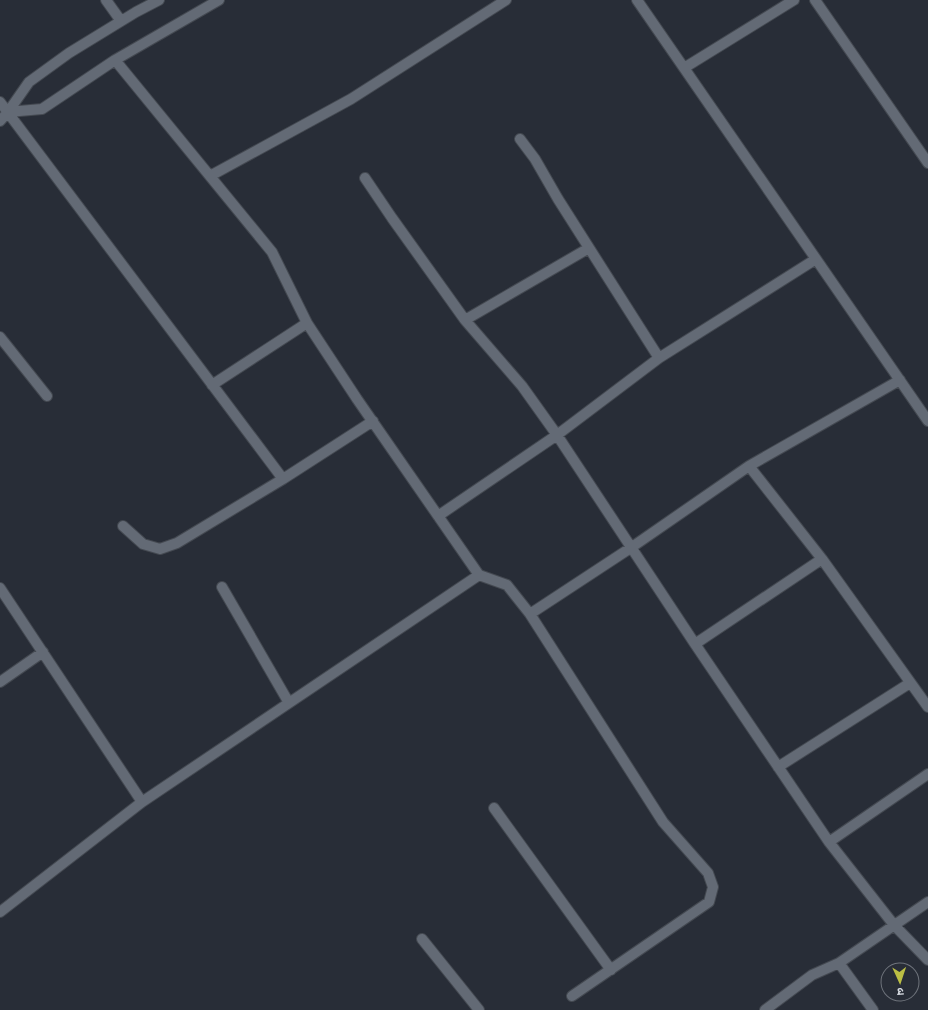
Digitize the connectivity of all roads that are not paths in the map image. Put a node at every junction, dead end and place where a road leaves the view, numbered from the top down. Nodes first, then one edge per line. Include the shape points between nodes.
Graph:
1 (106, 0) edge
2 (158, 0) edge
3 (220, 0) edge
4 (506, 0) edge
5 (637, 0) edge
6 (794, 0) edge
7 (815, 0) edge
8 (121, 21) junction
9 (114, 60) junction
10 (684, 68) junction
11 (0, 102) edge
12 (8, 112) junction
13 (0, 121) edge
14 (520, 139) dead end
15 (928, 163) edge
16 (210, 176) junction
17 (365, 178) dead end
18 (589, 248) junction
19 (816, 260) junction
20 (465, 320) junction
21 (307, 323) junction
22 (0, 337) edge
23 (659, 358) junction
24 (900, 380) junction
25 (212, 385) junction
26 (47, 396) dead end
27 (927, 418) edge
28 (373, 422) junction
29 (557, 435) junction
30 (749, 466) junction
31 (283, 479) junction
32 (438, 516) junction
33 (123, 526) dead end
34 (632, 547) junction
35 (822, 559) junction
36 (479, 575) junction
37 (222, 587) dead end
38 (0, 588) edge
39 (530, 614) junction
40 (695, 644) junction
41 (43, 652) junction
42 (0, 682) edge
43 (910, 683) junction
44 (289, 703) junction
45 (928, 707) edge
46 (778, 767) junction
47 (928, 774) edge
48 (142, 802) junction
49 (494, 808) dead end
50 (828, 842) junction
51 (928, 902) edge
52 (0, 912) edge
53 (894, 925) junction
54 (422, 939) dead end
55 (928, 960) edge
56 (838, 963) junction
57 (611, 970) junction
58 (572, 996) dead end
59 (479, 1010) edge
60 (764, 1010) edge
61 (873, 1010) edge

1 - 8 street
2 - 8 street
3 - 9 street
4 - 16 street via 351,99
5 - 10 street
6 - 10 street
7 - 15 street
8 - 12 street via 69,53 29,82
9 - 12 street via 42,109
9 - 16 street
10 - 19 street
11 - 12 street
12 - 13 street
12 - 25 street
14 - 18 street
16 - 21 street via 272,252
17 - 20 street
18 - 20 street
18 - 23 street
19 - 23 street
19 - 24 street
20 - 29 street via 522,386
21 - 25 street
21 - 28 street
22 - 26 street
23 - 29 street
24 - 27 street
24 - 30 street
25 - 31 street
28 - 31 street
28 - 32 street
29 - 32 street
29 - 34 street
30 - 34 street
30 - 35 street
31 - 33 street via 177,543 160,549 142,544
32 - 36 street
34 - 39 street
34 - 40 street
35 - 40 street
35 - 43 street
36 - 39 street via 507,585
36 - 44 street
37 - 44 street
38 - 41 street
39 - 57 street via 663,822 708,873 713,887 709,902
40 - 46 street
41 - 42 street
41 - 48 street
43 - 45 street
43 - 46 street
44 - 48 street
46 - 50 street
47 - 50 street
48 - 52 street
49 - 57 street
50 - 53 street
51 - 53 street
53 - 55 street
53 - 56 street
54 - 59 street
56 - 60 street via 812,975
56 - 61 street
57 - 58 street

